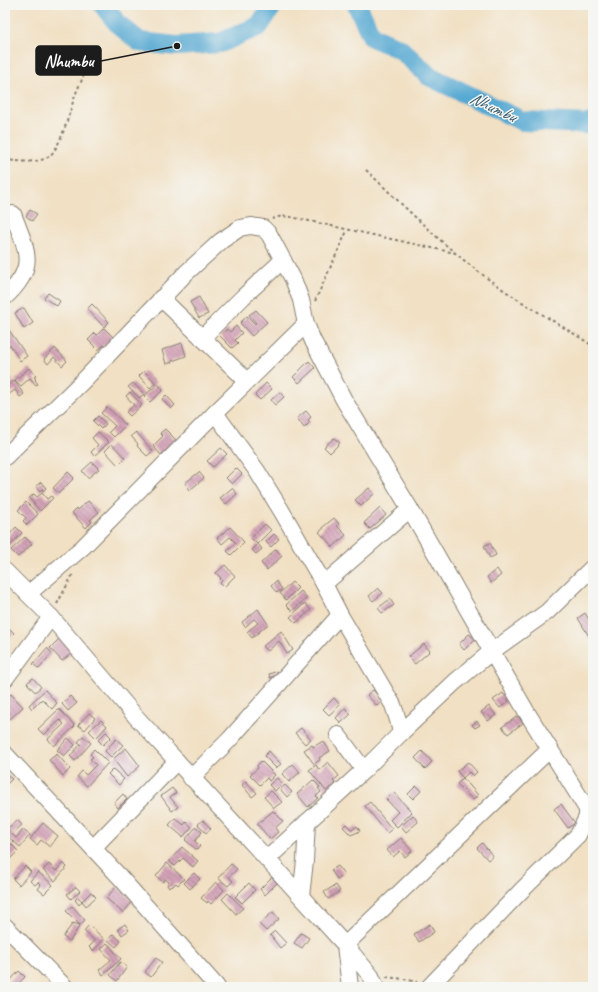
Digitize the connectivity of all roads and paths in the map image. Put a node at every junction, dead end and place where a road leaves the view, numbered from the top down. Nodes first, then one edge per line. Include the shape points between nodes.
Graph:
1 (88, 62) dead end
2 (5, 160) edge
3 (366, 170) dead end
4 (13, 214) dead end
5 (260, 228) junction
6 (347, 231) junction
7 (457, 254) junction
8 (283, 260) junction
9 (5, 297) edge
10 (161, 298) junction
11 (314, 306) dead end
12 (306, 324) junction
13 (202, 338) junction
14 (593, 346) edge
15 (247, 381) junction
16 (215, 413) junction
17 (5, 457) edge
18 (410, 509) junction
19 (593, 567) edge
20 (5, 571) edge
21 (74, 572) dead end
22 (324, 584) junction
23 (28, 594) junction
24 (340, 615) junction
25 (50, 617) junction
26 (491, 652) junction
27 (5, 679) edge
28 (393, 705) junction
29 (420, 715) junction
30 (400, 733) junction
31 (338, 735) dead end
32 (550, 749) junction
33 (5, 754) edge
34 (177, 762) junction
35 (364, 770) junction
36 (191, 778) junction
37 (590, 807) edge
38 (307, 822) junction
39 (93, 848) junction
40 (267, 859) junction
41 (301, 896) junction
42 (5, 926) edge
43 (344, 945) junction
44 (374, 982) edge
45 (430, 986) edge
46 (65, 987) edge
47 (218, 987) edge
48 (350, 987) edge

1 - 2 path via 66,124 52,154 46,159 35,161
3 - 7 path
4 - 9 street via 27,251 21,280
5 - 6 path via 274,218 282,216
5 - 8 street via 269,234
5 - 10 street via 240,228 221,241
6 - 7 path
6 - 11 path
7 - 14 path via 510,294
8 - 12 street via 301,300
8 - 13 street
10 - 13 street
10 - 17 street via 84,380
12 - 15 street
12 - 18 street via 344,400
13 - 15 street
15 - 16 street
16 - 22 street via 257,471
16 - 23 street via 83,547
18 - 22 street
18 - 26 street
19 - 26 street via 547,612
20 - 23 street
21 - 25 path
22 - 24 street
23 - 25 street
24 - 28 street
24 - 36 street via 230,739
25 - 27 street
25 - 34 street
26 - 29 street
26 - 32 street
28 - 29 street via 408,713
28 - 30 street
29 - 30 street
30 - 35 street
31 - 35 street
32 - 37 street
32 - 43 street
33 - 39 street
34 - 36 street
34 - 39 street
35 - 38 street
36 - 40 street
37 - 45 street via 578,835
38 - 40 street
38 - 41 street
39 - 47 street
40 - 41 street
41 - 43 street
42 - 46 street
43 - 44 street
43 - 48 street
44 - 45 path via 404,979

